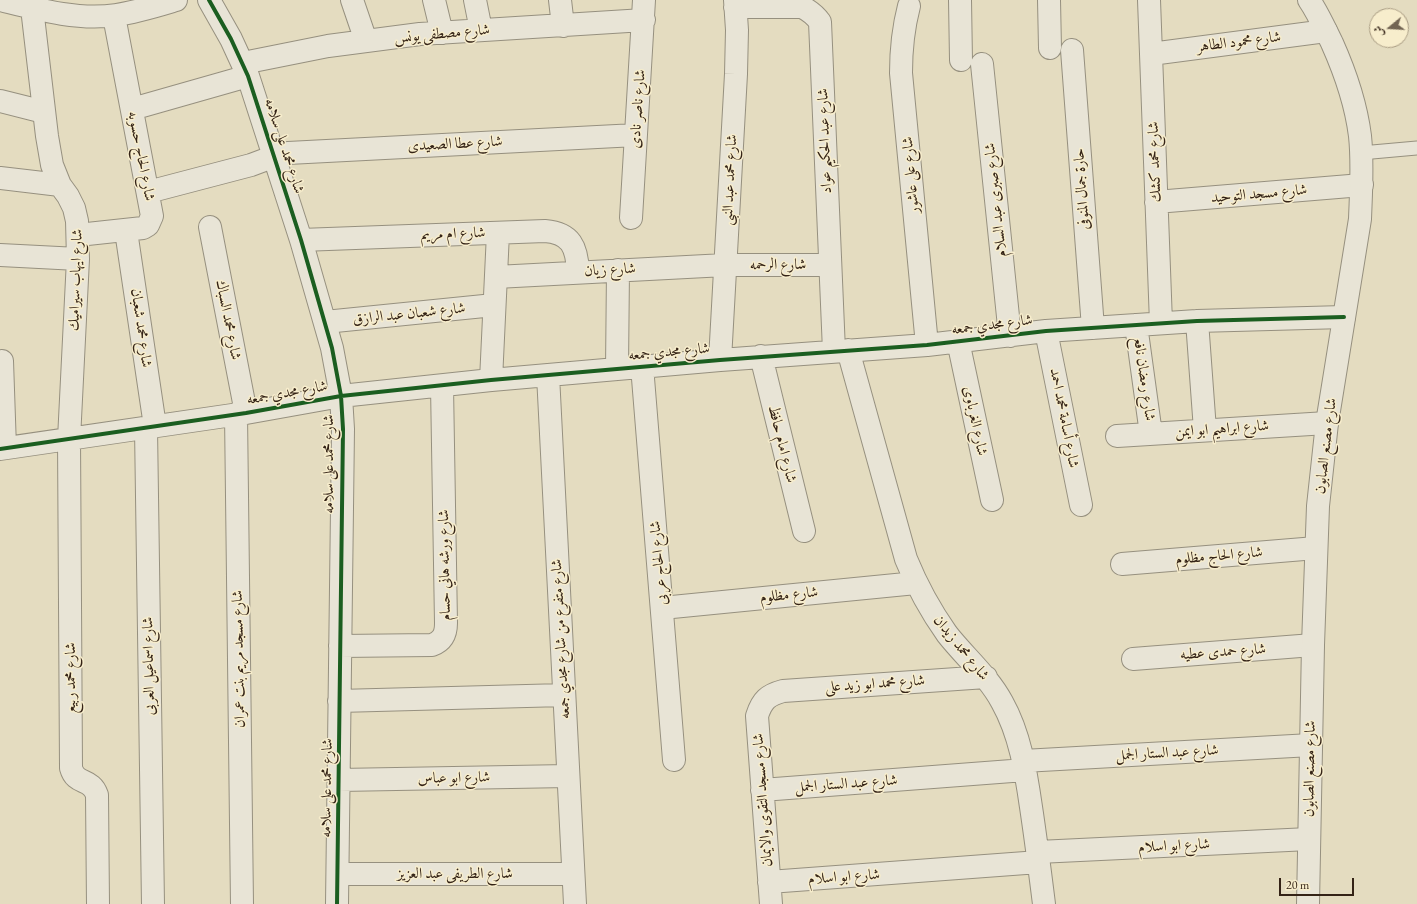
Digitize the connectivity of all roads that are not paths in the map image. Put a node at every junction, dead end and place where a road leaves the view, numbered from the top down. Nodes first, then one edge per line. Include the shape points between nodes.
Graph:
1 (0, 0) edge
2 (176, 0) edge
3 (209, 0) edge
4 (352, 0) edge
5 (434, 0) edge
6 (475, 0) edge
7 (560, 0) edge
8 (960, 0) edge
9 (1049, 0) edge
10 (1150, 0) edge
11 (1309, 0) edge
12 (735, 4) edge
13 (39, 6) edge
14 (909, 6) dead end
15 (644, 10) edge
16 (114, 16) junction
17 (563, 26) junction
18 (481, 30) junction
19 (1326, 31) junction
20 (442, 33) junction
21 (366, 41) junction
22 (1050, 48) dead end
23 (1072, 50) dead end
24 (1151, 54) junction
25 (246, 69) junction
26 (0, 101) edge
27 (132, 109) junction
28 (44, 112) junction
29 (636, 135) junction
30 (1417, 148) edge
31 (1361, 153) junction
32 (275, 156) junction
33 (0, 178) edge
34 (60, 185) junction
35 (1362, 185) junction
36 (148, 192) junction
37 (1156, 202) junction
38 (632, 218) dead end
39 (210, 227) dead end
40 (126, 231) junction
41 (498, 233) junction
42 (78, 235) junction
43 (301, 240) junction
44 (0, 255) edge
45 (78, 259) junction
46 (725, 265) junction
47 (830, 265) junction
48 (618, 270) junction
49 (578, 272) junction
50 (496, 277) junction
51 (494, 305) junction
52 (1344, 316) junction
53 (1197, 321) junction
54 (325, 322) junction
55 (1160, 323) junction
56 (1136, 325) junction
57 (1093, 328) junction
58 (1046, 331) junction
59 (1010, 336) junction
60 (958, 341) junction
61 (927, 345) junction
62 (841, 350) junction
63 (760, 356) junction
64 (720, 360) junction
65 (2, 362) dead end
66 (642, 366) junction
67 (617, 368) junction
68 (548, 375) junction
69 (491, 380) junction
70 (442, 386) junction
71 (341, 396) junction
72 (241, 413) junction
73 (1327, 423) junction
74 (150, 427) junction
75 (1205, 430) junction
76 (1151, 434) junction
77 (1117, 436) dead end
78 (69, 440) junction
79 (2, 449) edge
80 (992, 500) dead end
81 (1081, 505) dead end
82 (804, 531) dead end
83 (1316, 548) junction
84 (1122, 564) dead end
85 (916, 583) junction
86 (662, 608) junction
87 (1313, 645) junction
88 (340, 646) junction
89 (1133, 659) dead end
90 (986, 677) junction
91 (564, 695) junction
92 (766, 699) joint
93 (340, 701) junction
94 (1311, 745) junction
95 (674, 760) dead end
96 (1024, 765) junction
97 (568, 776) junction
98 (339, 780) junction
99 (762, 790) junction
100 (1309, 839) junction
101 (1039, 857) junction
102 (338, 874) junction
103 (573, 874) junction
104 (769, 882) junction
105 (98, 904) edge
106 (153, 904) edge
107 (242, 904) edge
108 (337, 904) edge
109 (575, 904) edge
110 (771, 904) edge
111 (1044, 904) edge
112 (1308, 904) edge

1 - 13 street
2 - 16 street
3 - 25 street, شارع محمد على سلامه
4 - 21 street
5 - 20 street
6 - 18 street
7 - 17 street
8 - 59 street, شارع صبرى عبد السلام via 972,62
9 - 22 street
10 - 24 street, شارع محمد كشك
11 - 19 street, شارع مصنع الصابون
12 - 46 street, شارع محمد عبد النبى via 736,74
12 - 47 street, شارع عبد الحكيم عواد via 802,7 810,10 820,22
13 - 16 street via 83,16
13 - 28 street, شارع ايهاب سيراميك
14 - 61 street, شارع على عاشور via 904,26 901,73
15 - 17 street, شارع مصطفى يونس
15 - 29 street, شارع ناصر نادى
16 - 27 street, شارع الحاج حسوبه
17 - 18 street, شارع مصطفى يونس
18 - 20 street, شارع مصطفى يونس
19 - 24 street, شارع محمود الطاهر
19 - 31 street, شارع مصنع الصابون via 1341,64 1352,99
20 - 21 street, شارع مصطفى يونس
21 - 25 street, شارع مصطفى يونس via 328,46
23 - 57 street, حارة جمال المنوفى
24 - 37 street, شارع محمد كشك
25 - 27 street, شارع مصطفى يونس
25 - 32 street, شارع محمد على سلامه
26 - 28 street
27 - 36 street, شارع الحاج حسوبه
28 - 34 street, شارع ايهاب سيراميك via 52,165
29 - 32 street, شارع عطا الصعيدى via 301,152
29 - 38 street, شارع ناصر نادى
30 - 31 lane
31 - 35 street, شارع مصنع الصابون
32 - 36 street, شارع عطا الصعيدى via 251,165
32 - 43 street, شارع محمد على سلامه
33 - 34 street
34 - 42 street, شارع ايهاب سيراميك via 74,208
35 - 37 street, شارع مسجد التوحيد
35 - 52 street, شارع مصنع الصابون via 1360,219
36 - 40 street, شارع الحاج حسوبه via 151,221 143,228
37 - 55 street, شارع محمد كشك
39 - 72 street, شارع محمد السباك
40 - 42 street, شارع الحاج حسوبه
40 - 74 street, شارع محمد شعبان
41 - 43 street, شارع ام مريم
41 - 49 street, شارع ام مريم via 545,231 564,236 572,242 576,252
41 - 50 street
42 - 45 street, شارع ايهاب سيراميك
43 - 54 street, شارع محمد على سلامه
44 - 45 street
45 - 78 street, شارع ايهاب سيراميك
46 - 47 street, شارع الرحمه
46 - 48 street, شارع زيان
46 - 64 street, شارع محمد عبد النبى
47 - 62 street, شارع عبد الحكيم عواد
48 - 49 street, شارع زيان
48 - 67 street
49 - 50 street, شارع زيان
50 - 51 street
51 - 54 street, شارع شعبان عبد الرازق
51 - 69 street
52 - 53 street, شارع مجدي جمعه
52 - 73 street, شارع مصنع الصابون
53 - 55 street, شارع مجدي جمعه
53 - 75 street
54 - 71 street, شارع محمد على سلامه
55 - 56 street, شارع مجدي جمعه
56 - 57 street, شارع مجدي جمعه
56 - 76 street, شارع رمضان نافع
57 - 58 street, شارع مجدي جمعه
58 - 59 street, شارع مجدي جمعه
58 - 81 street, شارع أسامة محمد احمد
59 - 60 street, شارع مجدي جمعه
60 - 61 street, شارع مجدي جمعه
60 - 80 street, شارع الغرباوى
61 - 62 street, شارع مجدي جمعه
62 - 63 street, شارع مجدي جمعه
62 - 85 street, شارع محمد زيدان via 906,559
63 - 64 street, شارع مجدي جمعه
63 - 82 street, شارع امام حافظ
64 - 66 street, شارع مجدي جمعه
65 - 79 street
66 - 67 street, شارع مجدي جمعه
66 - 86 street, شارع الحاج عربى
67 - 68 street, شارع مجدي جمعه
68 - 69 street, شارع مجدي جمعه
68 - 91 street, شارع متفرع من شارع مجدي جمعه
69 - 70 street, شارع مجدي جمعه
70 - 71 street, شارع مجدي جمعه
70 - 88 street, شارع ورشه هاني حسام via 445,635 442,640 432,645
71 - 72 street, شارع مجدي جمعه
71 - 88 street, شارع محمد على سلامه
72 - 74 street, شارع مجدي جمعه
72 - 107 street, شارع مسجد مريم بنت عمران
73 - 75 street, شارع ابراهيم ابو ايمن
73 - 83 street, شارع مصنع الصابون
74 - 78 street, شارع مجدي جمعه
74 - 106 street, شارع اسماعيل العربى
75 - 76 street, شارع ابراهيم ابو ايمن
76 - 77 street, شارع ابراهيم ابو ايمن
78 - 79 street, شارع مجدي جمعه
78 - 105 street, شارع محمد ربيع via 71,768 72,773 80,781 93,787 97,795
83 - 84 street, شارع الحاج مظلوم
83 - 87 street, شارع مصنع الصابون
85 - 86 street, شارع مظلوم
85 - 90 street, شارع محمد زيدان via 930,610
86 - 95 street, شارع الحاج عربى
87 - 89 street, شارع حمدى عطيه
87 - 94 street, شارع مصنع الصابون
88 - 93 street, شارع محمد على سلامه
90 - 92 street, شارع محمد ابو زيد على via 783,691 774,693
90 - 96 street, شارع محمد زيدان via 1014,729
91 - 93 street
91 - 97 street, شارع متفرع من شارع مجدي جمعه
92 - 99 street, شارع مسجد التقوى والايمان via 757,716
93 - 98 street, شارع محمد على سلامه
94 - 96 street, شارع عبد الستار الجمل
94 - 100 street, شارع مصنع الصابون
96 - 99 street, شارع عبد الستار الجمل
96 - 101 street, شارع محمد زيدان
97 - 98 street, شارع ابو عباس
97 - 103 street, شارع متفرع من شارع مجدي جمعه
98 - 102 street, شارع محمد على سلامه
99 - 104 street, شارع مسجد التقوى والايمان
100 - 101 street, شارع ابو اسلام
100 - 112 street, شارع مصنع الصابون
101 - 104 street, شارع ابو اسلام
101 - 111 street, شارع محمد زيدان
102 - 103 street, شارع الطريفى عبد العزيز
102 - 108 street, شارع محمد على سلامه
103 - 109 street, شارع متفرع من شارع مجدي جمعه
104 - 110 street, شارع مسجد التقوى والايمان

